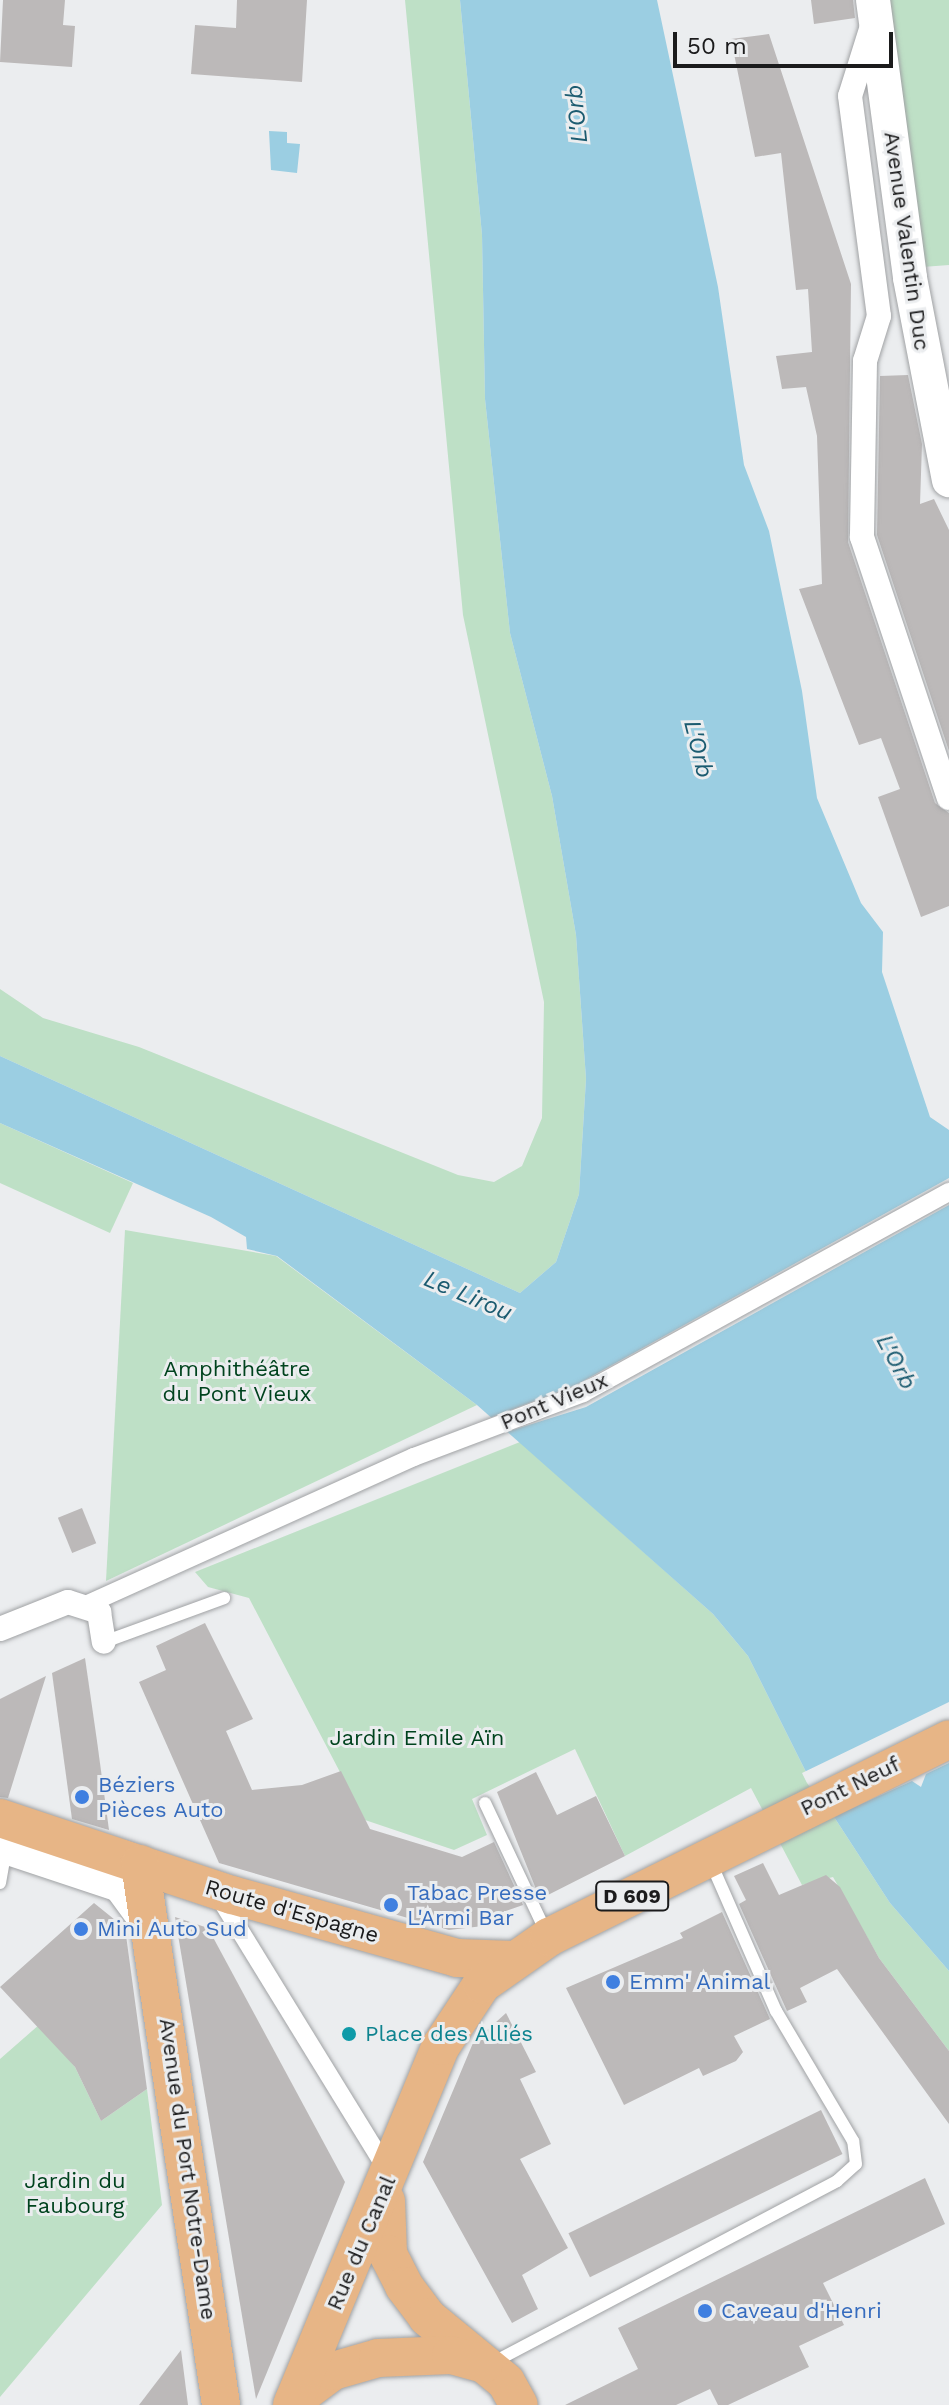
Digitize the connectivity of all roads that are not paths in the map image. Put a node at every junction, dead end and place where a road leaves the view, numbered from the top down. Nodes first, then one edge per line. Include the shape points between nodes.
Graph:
1 (874, 7) edge
2 (949, 480) edge
3 (949, 798) edge
4 (949, 1192) edge
5 (224, 1598) dead end
6 (88, 1604) junction
7 (0, 1629) edge
8 (104, 1642) joint
9 (949, 1739) edge
10 (485, 1803) dead end
11 (2, 1836) edge
12 (707, 1854) junction
13 (140, 1864) junction
14 (0, 1883) edge
15 (214, 1890) junction
16 (155, 1933) junction
17 (549, 1937) junction
18 (514, 1960) junction
19 (390, 2174) junction
20 (487, 2365) junction
21 (222, 2403) edge
22 (292, 2403) edge
23 (519, 2405) edge

1 - 2 main road, Avenue Valentin Duc via 910,278
1 - 3 street via 850,96 879,316 865,361 862,537
4 - 6 street, Pont Vieux via 583,1393 414,1457
5 - 8 lane
6 - 7 street via 68,1602
6 - 8 street via 104,1622
9 - 12 main road, Pont Neuf / D 609
10 - 17 lane
11 - 13 main road, Route d'Espagne
11 - 14 lane
11 - 16 main road, Avenue du Port Notre-Dame via 128,1893
12 - 17 main road, D 609
12 - 20 lane via 776,2011 853,2141 856,2164 837,2181
13 - 15 main road, Route d'Espagne
13 - 16 main road, Avenue du Port Notre-Dame
15 - 18 main road, Route d'Espagne via 457,1958
15 - 19 street
16 - 21 main road, Avenue du Port Notre-Dame
17 - 18 main road, D 609
18 - 19 main road, Rue du Canal via 458,2013
19 - 20 main road via 383,2219 404,2286 427,2317
19 - 22 main road, Rue du Canal
20 - 22 main road via 451,2355 378,2358 333,2371
20 - 23 main road

